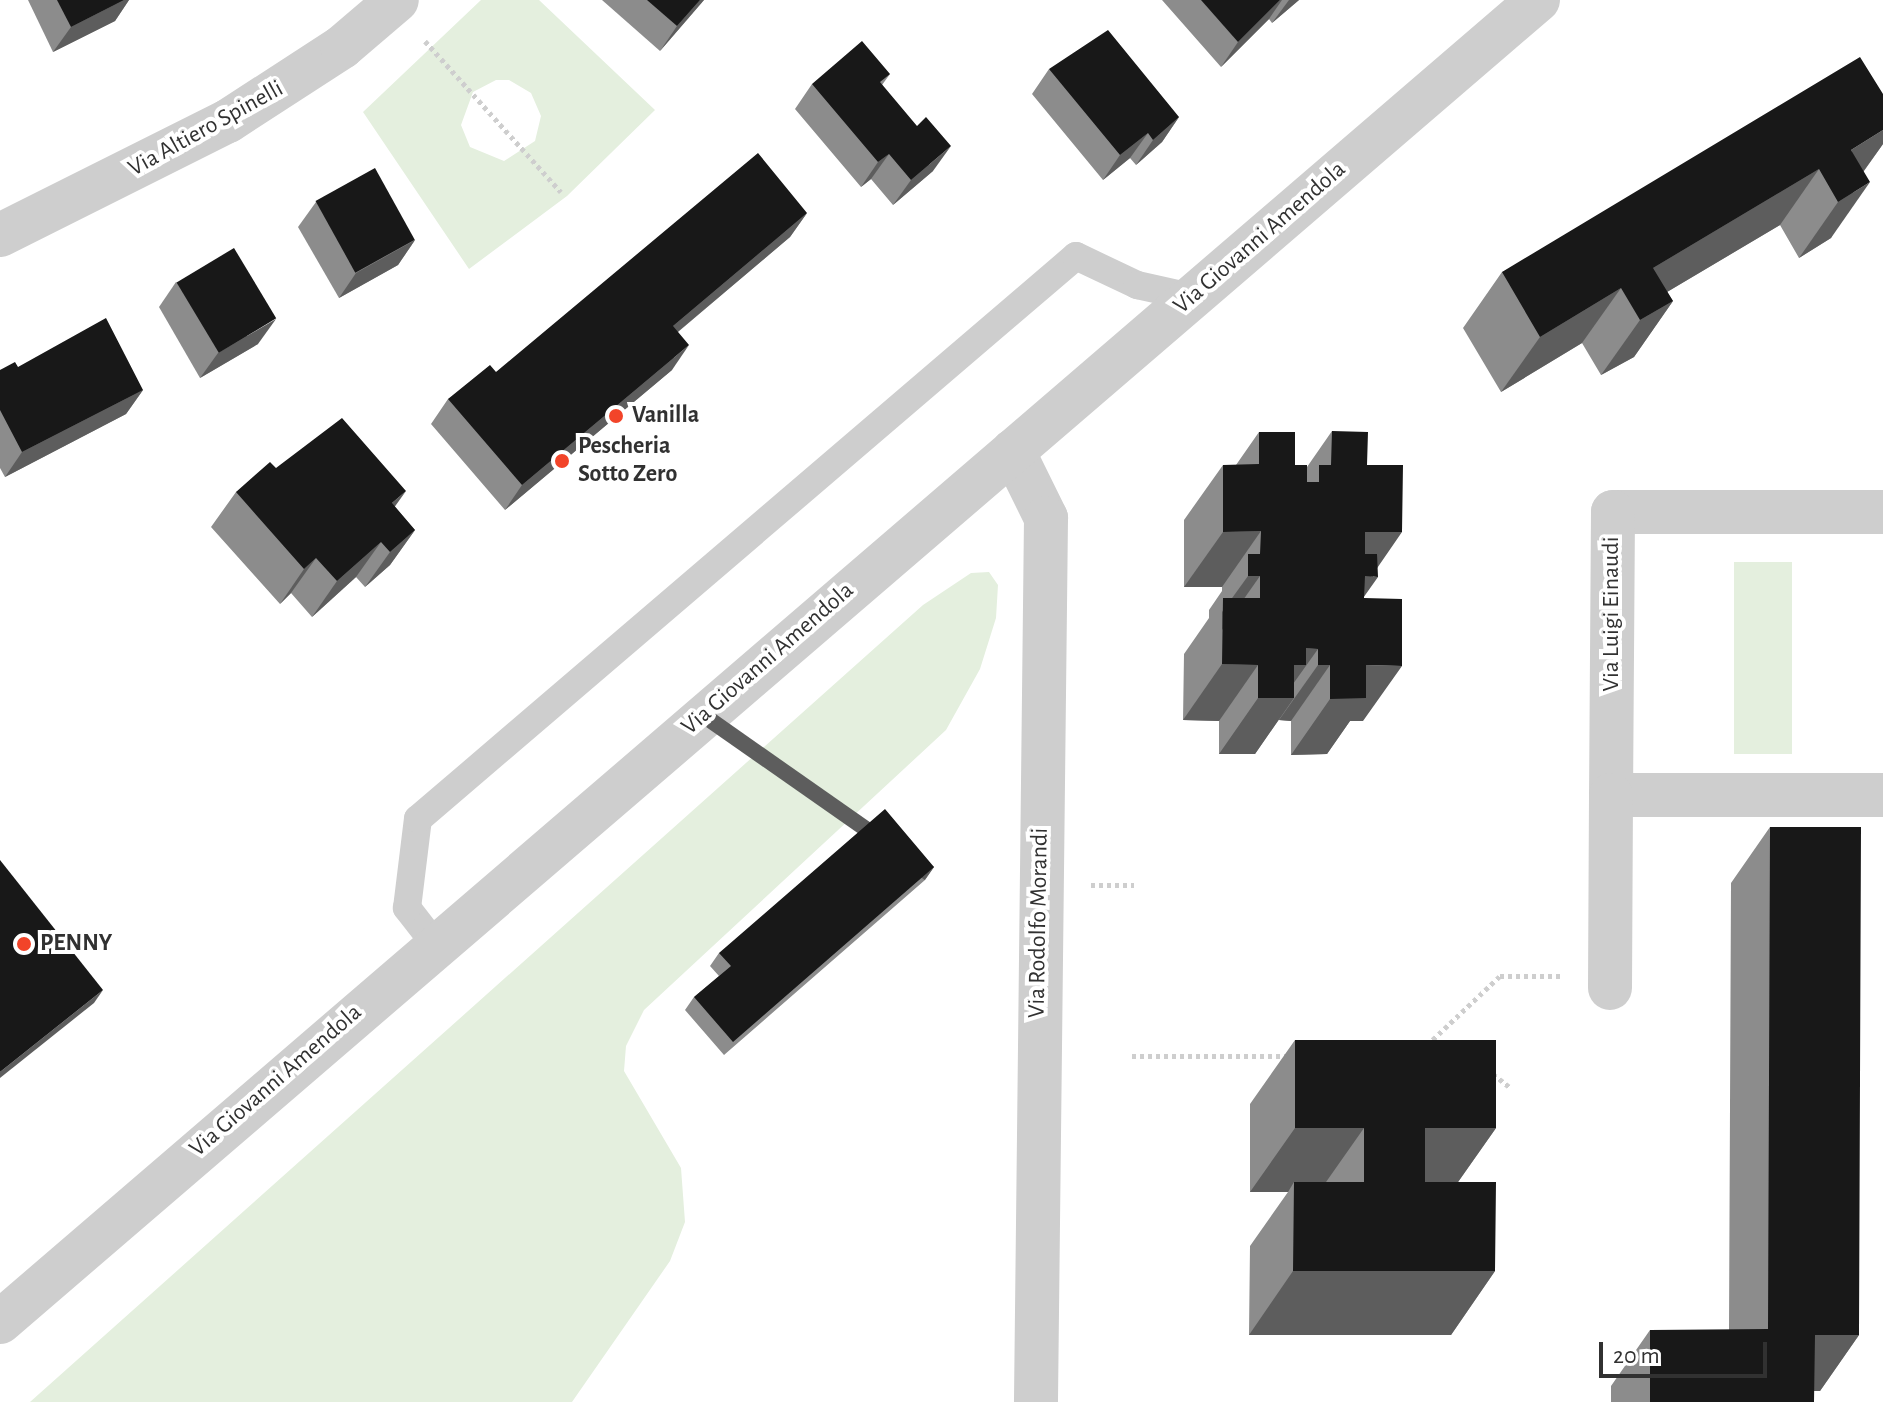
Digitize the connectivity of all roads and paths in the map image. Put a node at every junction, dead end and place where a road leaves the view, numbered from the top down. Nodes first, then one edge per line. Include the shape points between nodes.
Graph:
1 (1538, 0) edge
2 (393, 4) edge
3 (561, 192) dead end
4 (0, 235) edge
5 (1191, 297) junction
6 (1013, 451) junction
7 (1883, 512) edge
8 (1611, 795) junction
9 (1883, 795) edge
10 (435, 944) junction
11 (1611, 982) joint
12 (1132, 1056) dead end
13 (1305, 1056) edge
14 (1414, 1056) edge
15 (1481, 1064) edge
16 (1511, 1088) dead end
17 (0, 1322) edge
18 (1036, 1402) edge

1 - 5 street, Via Giovanni Amendola
2 - 3 path
2 - 4 street, Via Altiero Spinelli via 295,80 228,121
5 - 6 street, Via Giovanni Amendola
5 - 10 lane via 1137,285 1076,256 418,819 407,908
6 - 10 street, Via Giovanni Amendola
6 - 18 street, Via Rodolfo Morandi via 1046,518
7 - 8 street, Via Luigi Einaudi via 1613,512
8 - 9 street
8 - 11 street, Via Luigi Einaudi
10 - 17 street, Via Giovanni Amendola
11 - 14 path via 1500,976
12 - 13 path
15 - 16 path

